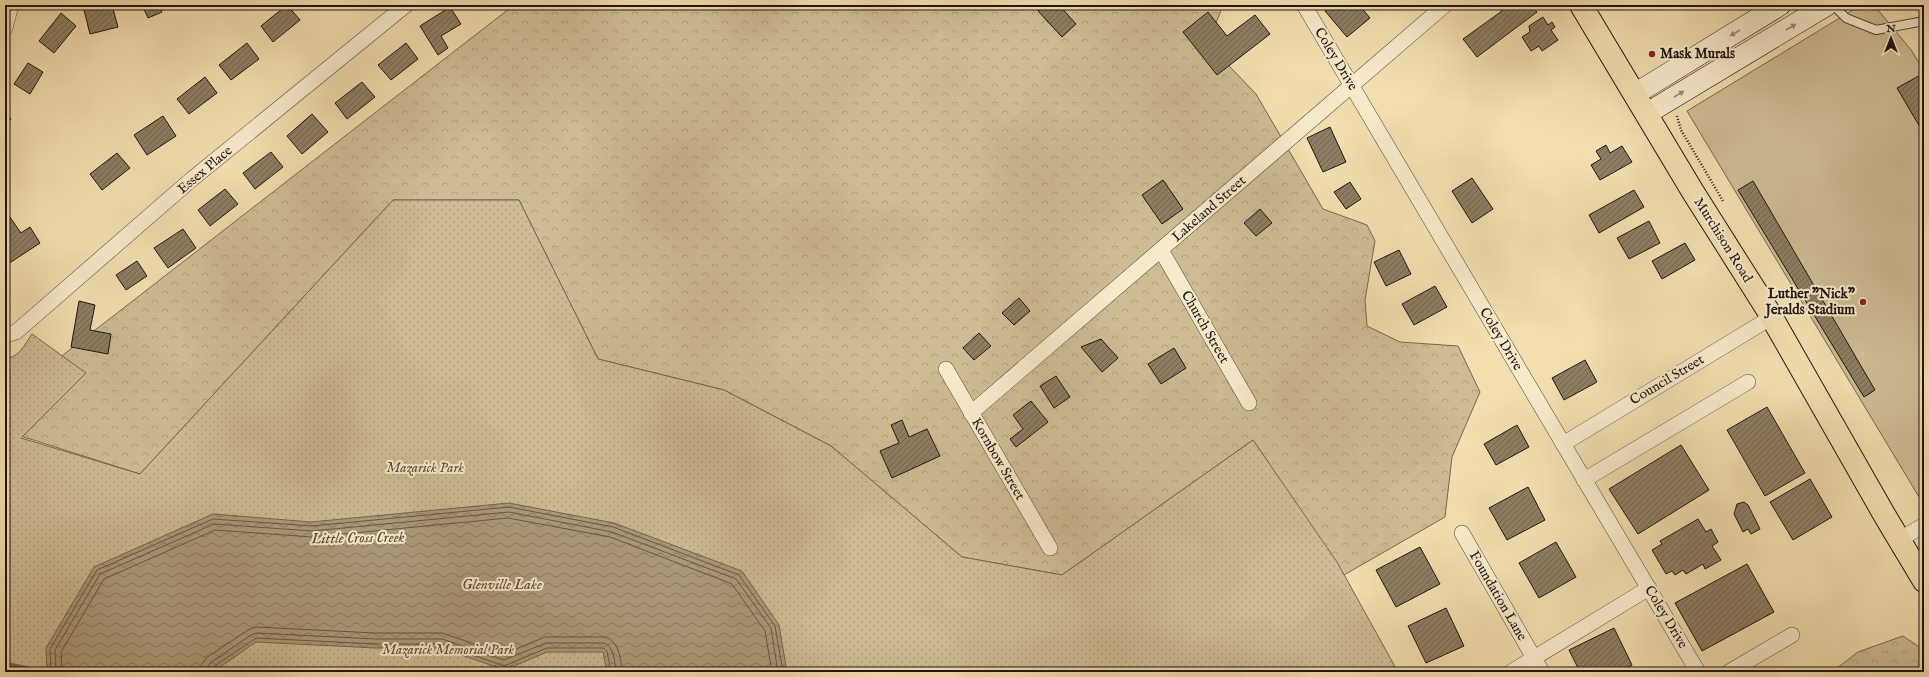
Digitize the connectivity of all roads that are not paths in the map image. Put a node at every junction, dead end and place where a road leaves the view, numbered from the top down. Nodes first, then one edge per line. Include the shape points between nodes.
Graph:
1 (10, 5) edge
2 (406, 5) edge
3 (1304, 5) edge
4 (1445, 5) edge
5 (1581, 5) edge
6 (1780, 5) edge
7 (1827, 5) edge
8 (1833, 5) edge
9 (1924, 21) edge
10 (5, 28) edge
11 (1352, 86) junction
12 (1635, 94) junction
13 (1646, 114) junction
14 (1161, 250) junction
15 (1772, 317) junction
16 (5, 335) edge
17 (946, 369) dead end
18 (1748, 382) dead end
19 (1249, 403) dead end
20 (971, 413) junction
21 (1563, 444) junction
22 (1584, 480) junction
23 (1924, 525) edge
24 (1462, 533) dead end
25 (1899, 540) junction
26 (1050, 548) dead end
27 (1924, 581) edge
28 (1649, 588) junction
29 (1792, 635) dead end
30 (1535, 659) junction
31 (1511, 672) edge
32 (1542, 672) edge
33 (1698, 672) edge
34 (1730, 672) edge

1 - 10 street
2 - 16 street, Essex Place via 192,179 16,332
3 - 11 street, Coley Drive
4 - 11 street, Lakeland Street
5 - 12 main road, Murchison Road
6 -> 12 street
13 -> 7 street
8 - 9 lane via 1846,18 1876,30
11 - 14 street, Lakeland Street
11 - 21 street, Coley Drive
12 - 13 main road, Murchison Road
13 - 15 main road, Murchison Road
14 - 19 street, Church Street
14 - 20 street, Lakeland Street
15 - 21 street, Council Street
15 - 25 main road, Murchison Road
17 - 20 street, Kornbow Street
18 - 22 street
20 - 26 street, Kornbow Street
21 - 22 street, Coley Drive
22 - 28 street, Coley Drive
23 - 25 street
24 - 30 street, Foundation Lane
25 - 27 main road, Murchison Road
28 - 30 street
28 - 33 street, Coley Drive
29 - 34 street
30 - 31 street
30 - 32 street, Foundation Lane

